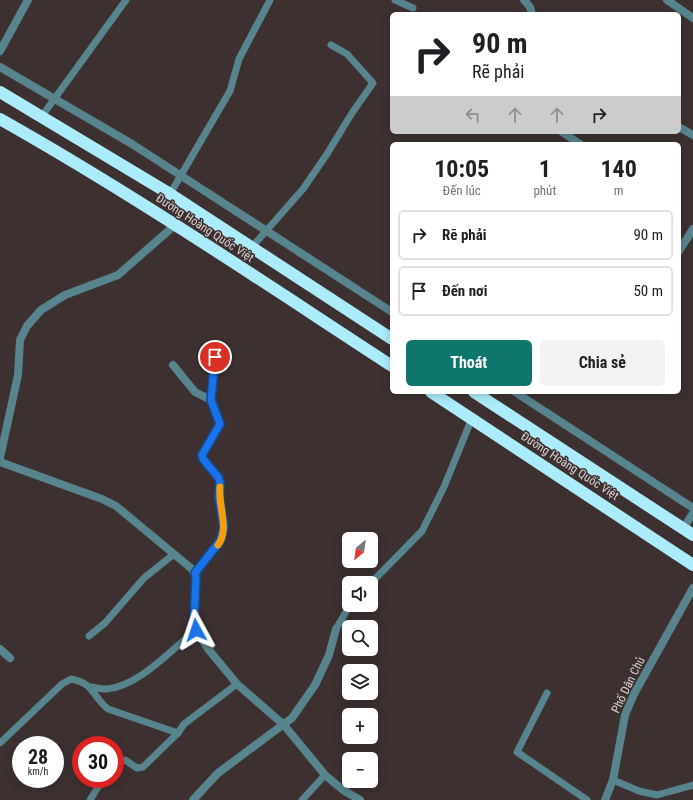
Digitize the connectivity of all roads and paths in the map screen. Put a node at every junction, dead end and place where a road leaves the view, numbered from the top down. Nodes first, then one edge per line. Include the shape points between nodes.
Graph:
1 (28, 0) edge
2 (126, 0) edge
3 (270, 0) edge
4 (395, 0) edge
5 (524, 0) edge
6 (667, 0) edge
7 (413, 8) dead end
8 (531, 12) edge
9 (693, 18) edge
10 (332, 45) dead end
11 (0, 51) edge
12 (0, 67) edge
13 (0, 92) edge
14 (54, 99) junction
15 (42, 116) junction
16 (0, 119) edge
17 (681, 128) edge
18 (565, 134) edge
19 (693, 135) edge
20 (577, 142) edge
21 (181, 176) junction
22 (170, 194) junction
23 (175, 225) junction
24 (693, 229) edge
25 (266, 231) junction
26 (252, 247) junction
27 (681, 248) edge
28 (390, 311) edge
29 (390, 338) edge
30 (215, 357) dead end
31 (173, 365) dead end
32 (390, 365) edge
33 (435, 394) edge
34 (477, 394) edge
35 (518, 394) edge
36 (211, 400) junction
37 (472, 418) junction
38 (0, 458) edge
39 (0, 462) edge
40 (693, 508) edge
41 (693, 513) edge
42 (688, 532) edge
43 (174, 554) junction
44 (693, 564) edge
45 (195, 573) junction
46 (378, 576) edge
47 (693, 588) edge
48 (346, 612) edge
49 (336, 629) joint
50 (196, 630) junction
51 (90, 636) dead end
52 (0, 649) edge
53 (10, 658) dead end
54 (237, 684) junction
55 (91, 688) junction
56 (547, 693) dead end
57 (284, 725) junction
58 (178, 734) junction
59 (0, 743) edge
60 (124, 760) edge
61 (325, 775) junction
62 (613, 780) junction
63 (693, 786) edge
64 (97, 788) edge
65 (90, 800) edge
66 (193, 800) edge
67 (302, 800) edge
68 (360, 800) edge
69 (587, 800) edge
70 (605, 800) edge

1 - 11 street
2 - 14 lane
3 - 21 lane via 239,59 230,91
4 - 7 lane
5 - 8 street
6 - 9 street
10 - 25 lane via 347,54 373,83 303,189
12 - 14 street
13 - 15 highway, Đường Hoàng Quốc Việt
14 - 15 lane
14 - 21 street
15 - 22 highway, Đường Hoàng Quốc Việt
16 - 23 highway, Đường Hoàng Quốc Việt via 60,152
17 - 19 street
18 - 20 street
21 - 22 lane
21 - 25 street
22 - 26 highway, Đường Hoàng Quốc Việt
23 - 32 highway, Đường Hoàng Quốc Việt
23 - 38 street via 118,274 64,295 41,310 27,326 20,340 18,374
24 - 27 street
25 - 26 lane
25 - 28 street
26 - 29 highway, Đường Hoàng Quốc Việt
30 - 36 street
31 - 36 street via 195,392
33 - 37 highway, Đường Hoàng Quốc Việt
34 - 42 highway, Đường Hoàng Quốc Việt
35 - 40 street
36 - 45 street via 220,424 202,455 220,482 219,498 224,527 220,541
37 - 44 highway, Đường Hoàng Quốc Việt
37 - 46 lane via 444,487 422,531
39 - 43 street via 116,506
41 - 42 street
43 - 45 street
43 - 51 lane via 144,578 105,623
45 - 50 street
47 - 62 street, Phố Dân Chủ via 625,715
48 - 49 lane
49 - 57 street via 329,655 315,685 299,710
50 - 54 street
50 - 55 lane via 144,674 107,689
52 - 53 street
54 - 57 street
54 - 58 lane via 184,724
55 - 58 lane via 108,709
55 - 59 lane via 80,680 71,679 62,684
56 - 69 lane via 517,752
57 - 61 street
57 - 66 street via 218,773
58 - 60 lane via 143,767 137,768
61 - 67 lane
61 - 68 street
62 - 63 lane via 639,791 657,795
62 - 70 street, Phố Dân Chủ
64 - 65 lane

